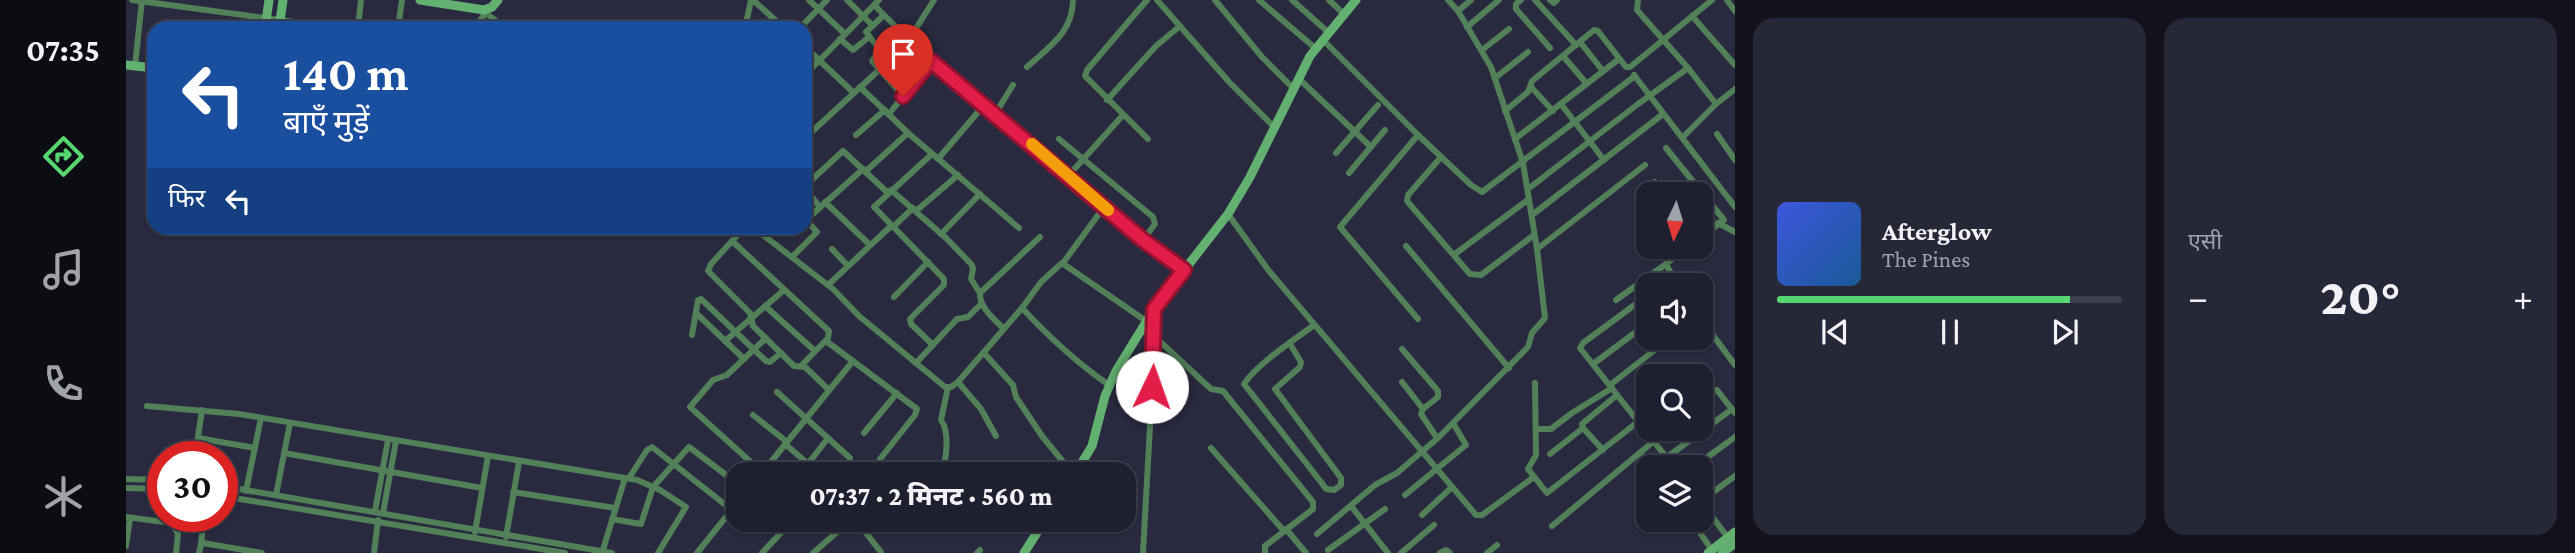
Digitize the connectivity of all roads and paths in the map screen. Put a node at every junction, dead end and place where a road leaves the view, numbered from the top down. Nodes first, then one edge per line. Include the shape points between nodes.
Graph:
1 (132, 0) edge
2 (269, 0) edge
3 (283, 0) edge
4 (361, 0) edge
5 (402, 0) edge
6 (420, 0) edge
7 (498, 0) edge
8 (752, 0) edge
9 (809, 0) edge
10 (827, 0) edge
11 (847, 0) edge
12 (934, 0) edge
13 (1073, 0) edge
14 (1147, 0) edge
15 (1157, 0) edge
16 (1215, 0) edge
17 (1259, 0) edge
18 (1292, 0) edge
19 (1329, 0) edge
20 (1356, 0) edge
21 (1448, 0) edge
22 (1471, 0) edge
23 (1499, 0) edge
24 (1521, 0) edge
25 (1535, 0) edge
26 (1550, 0) edge
27 (1557, 0) edge
28 (1638, 0) edge
29 (1712, 0) edge
30 (1727, 0) edge
31 (142, 1) edge
32 (877, 2) edge
33 (818, 9) junction
34 (487, 11) junction
35 (1458, 11) junction
36 (1735, 11) edge
37 (1344, 14) junction
38 (884, 15) junction
39 (863, 16) junction
40 (1692, 16) junction
41 (255, 21) edge
42 (266, 21) edge
43 (280, 21) edge
44 (359, 21) edge
45 (399, 21) edge
46 (479, 21) edge
47 (498, 21) edge
48 (747, 21) edge
49 (776, 21) edge
50 (807, 21) edge
51 (872, 25) junction
52 (1180, 26) junction
53 (1467, 27) junction
54 (1509, 29) dead end
55 (842, 36) junction
56 (1325, 36) junction
57 (869, 37) junction
58 (1662, 39) junction
59 (908, 41) junction
60 (1578, 43) junction
61 (1315, 48) junction
62 (1550, 48) dead end
63 (1482, 50) junction
64 (1528, 52) dead end
65 (812, 54) edge
66 (1563, 56) junction
67 (1619, 59) junction
68 (819, 61) junction
69 (931, 61) junction
70 (130, 65) edge
71 (1735, 65) edge
72 (1027, 67) dead end
73 (1628, 67) junction
74 (812, 68) edge
75 (1688, 68) junction
76 (879, 69) junction
77 (1603, 71) junction
78 (1635, 76) junction
79 (1298, 78) junction
80 (1494, 78) junction
81 (1587, 84) junction
82 (1013, 85) dead end
83 (860, 87) junction
84 (1531, 87) junction
85 (1293, 88) junction
86 (1735, 89) edge
87 (854, 93) junction
88 (903, 96) junction
89 (1650, 96) junction
90 (1107, 100) junction
91 (1561, 104) junction
92 (1716, 104) junction
93 (984, 105) junction
94 (1378, 105) dead end
95 (1505, 111) junction
96 (1553, 111) junction
97 (887, 112) junction
98 (995, 114) junction
99 (1662, 114) junction
100 (1122, 115) junction
101 (1575, 122) junction
102 (1274, 127) junction
103 (1385, 130) dead end
104 (1355, 131) junction
105 (812, 132) edge
106 (908, 133) junction
107 (1717, 134) dead end
108 (856, 135) dead end
109 (1418, 135) junction
110 (1683, 137) junction
111 (1059, 139) dead end
112 (1148, 139) dead end
113 (1515, 139) junction
114 (1591, 142) junction
115 (1371, 147) junction
116 (1666, 148) dead end
117 (1336, 153) dead end
118 (935, 156) junction
119 (1441, 157) junction
120 (1084, 158) junction
121 (1604, 160) junction
122 (1735, 160) edge
123 (1523, 163) junction
124 (1645, 165) dead end
125 (865, 170) junction
126 (1349, 173) dead end
127 (958, 175) junction
128 (1069, 175) junction
129 (812, 180) edge
130 (1528, 189) junction
131 (890, 191) junction
132 (812, 194) edge
133 (981, 194) junction
134 (1530, 199) junction
135 (822, 205) junction
136 (1104, 206) junction
137 (1735, 209) edge
138 (914, 210) junction
139 (812, 214) edge
140 (1228, 214) junction
141 (1532, 215) junction
142 (1721, 222) junction
143 (812, 227) edge
144 (892, 227) junction
145 (1019, 228) dead end
146 (1713, 228) edge
147 (1735, 232) edge
148 (942, 234) junction
149 (738, 235) edge
150 (763, 235) edge
151 (1534, 235) junction
152 (766, 237) joint
153 (1040, 237) dead end
154 (1143, 240) junction
155 (732, 241) junction
156 (870, 245) junction
157 (1406, 246) dead end
158 (832, 249) dead end
159 (1538, 249) junction
160 (1455, 254) junction
161 (792, 257) junction
162 (1671, 259) edge
163 (928, 262) junction
164 (1063, 263) junction
165 (1666, 264) junction
166 (848, 266) junction
167 (1184, 270) junction
168 (1670, 273) edge
169 (828, 285) junction
170 (784, 290) junction
171 (981, 293) junction
172 (894, 297) dead end
173 (1616, 300) dead end
174 (982, 303) junction
175 (1636, 304) edge
176 (765, 306) junction
177 (1022, 308) junction
178 (1154, 309) junction
179 (696, 313) junction
180 (751, 318) junction
181 (1418, 319) dead end
182 (1146, 321) junction
183 (1314, 325) junction
184 (1004, 329) junction
185 (736, 332) junction
186 (1636, 332) edge
187 (692, 335) dead end
188 (1713, 335) edge
189 (1155, 337) junction
190 (766, 338) junction
191 (725, 341) junction
192 (826, 341) junction
193 (1290, 344) junction
194 (933, 345) junction
195 (754, 349) junction
196 (1402, 349) dead end
197 (1656, 350) edge
198 (815, 351) junction
199 (781, 353) junction
200 (984, 353) junction
201 (744, 359) junction
202 (853, 361) junction
203 (916, 363) junction
204 (1593, 364) junction
205 (1735, 365) edge
206 (801, 366) junction
207 (1509, 368) junction
208 (958, 382) junction
209 (1402, 383) dead end
210 (1535, 383) dead end
211 (1109, 385) junction
212 (948, 387) junction
213 (1611, 387) junction
214 (829, 390) junction
215 (777, 391) dead end
216 (1713, 391) edge
217 (897, 393) junction
218 (1617, 395) junction
219 (147, 406) dead end
220 (1423, 409) junction
221 (202, 410) junction
222 (1733, 411) edge
223 (753, 415) dead end
224 (261, 418) junction
225 (1636, 418) edge
226 (806, 419) junction
227 (1636, 420) edge
228 (290, 423) junction
229 (1453, 423) junction
230 (1583, 428) junction
231 (1536, 429) junction
232 (864, 433) dead end
233 (996, 436) dead end
234 (1735, 437) edge
235 (198, 438) junction
236 (828, 438) junction
237 (1437, 439) junction
238 (198, 441) edge
239 (392, 441) junction
240 (1654, 441) joint
241 (786, 443) junction
242 (256, 448) junction
243 (1211, 448) dead end
244 (1603, 450) junction
245 (1421, 452) junction
246 (284, 453) junction
247 (1640, 453) joint
248 (1550, 454) dead end
249 (1664, 455) edge
250 (1670, 455) edge
251 (1710, 455) edge
252 (488, 457) junction
253 (850, 458) dead end
254 (519, 461) junction
255 (748, 462) edge
256 (771, 462) edge
257 (806, 462) edge
258 (810, 462) edge
259 (880, 462) edge
260 (943, 462) edge
261 (1064, 462) edge
262 (1082, 462) edge
263 (674, 463) junction
264 (1437, 470) junction
265 (383, 471) junction
266 (391, 473) junction
267 (726, 475) edge
268 (1735, 476) edge
269 (1534, 477) junction
270 (627, 478) junction
271 (126, 479) edge
272 (147, 480) edge
273 (653, 487) junction
274 (126, 488) edge
275 (238, 488) edge
276 (482, 488) junction
277 (1452, 488) junction
278 (147, 489) edge
279 (247, 489) junction
280 (513, 492) junction
281 (1713, 492) edge
282 (276, 494) junction
283 (1405, 495) dead end
284 (238, 499) edge
285 (245, 500) junction
286 (274, 504) junction
287 (726, 505) edge
288 (346, 506) junction
289 (1351, 506) junction
290 (615, 509) junction
291 (1385, 509) dead end
292 (379, 512) junction
293 (1422, 515) dead end
294 (1713, 515) edge
295 (344, 516) junction
296 (128, 517) edge
297 (726, 517) edge
298 (612, 519) junction
299 (378, 522) junction
300 (1364, 523) junction
301 (1434, 525) dead end
302 (1552, 526) dead end
303 (475, 529) junction
304 (1285, 530) junction
305 (202, 532) edge
306 (782, 532) edge
307 (836, 532) edge
308 (865, 532) edge
309 (1037, 532) edge
310 (1698, 532) edge
311 (507, 534) junction
312 (1317, 534) dead end
313 (474, 537) junction
314 (1733, 539) edge
315 (505, 542) junction
316 (201, 544) junction
317 (1497, 545) dead end
318 (126, 546) edge
319 (240, 551) edge
320 (1328, 551) dead end
321 (603, 552) edge
322 (881, 552) edge
323 (1710, 552) edge
324 (176, 553) edge
325 (199, 553) edge
326 (262, 553) edge
327 (374, 553) edge
328 (565, 553) edge
329 (611, 553) edge
330 (658, 553) edge
331 (697, 553) edge
332 (762, 553) edge
333 (813, 553) edge
334 (1024, 553) edge
335 (1143, 553) edge
336 (1265, 553) edge
337 (1306, 553) edge
338 (1388, 553) edge
339 (1401, 553) edge
340 (1440, 553) edge
341 (1450, 553) edge
342 (1487, 553) edge
343 (1722, 553) edge

1 - 31 street
2 - 42 street
3 - 43 street
4 - 44 street
5 - 45 street
6 - 34 street
7 - 34 street
8 - 48 street
8 - 49 street
9 - 33 street
10 - 33 street
11 - 39 street
12 - 59 street
13 - 72 street via 1067,28
14 - 90 street via 1086,73
15 - 52 street
16 - 85 street
17 - 61 street
18 - 56 street
19 - 37 street
20 - 37 street
21 - 35 street
22 - 35 street
23 - 53 street
24 - 62 street via 1516,9
25 - 60 street
26 - 27 street
28 - 58 street via 1637,9
29 - 40 street
30 - 36 street
31 - 41 street
31 - 70 street
32 - 38 street
32 - 39 street
33 - 50 street
33 - 55 street
34 - 46 street
34 - 47 street
35 - 53 street
37 - 56 street
38 - 51 street
38 - 59 street
39 - 51 street
39 - 55 street
40 - 58 street
40 - 71 street
51 - 57 street via 866,32
52 - 90 street
52 - 102 street
53 - 63 street
54 - 63 street
55 - 57 street via 853,50
55 - 68 street
56 - 61 street
56 - 109 street
57 - 76 street via 880,50 872,58
58 - 73 street
58 - 75 street
59 - 69 street
60 - 66 street
60 - 67 street via 1596,30
60 - 77 street
61 - 79 street
63 - 80 street
64 - 80 street
65 - 68 street
66 - 81 street
66 - 84 street via 1532,81
67 - 73 street
67 - 77 street
68 - 74 street
68 - 87 street
69 - 88 street
69 - 93 street
73 - 78 street
75 - 89 street
75 - 92 street
76 - 83 street
76 - 88 street
77 - 81 street
78 - 89 street
78 - 101 street
79 - 85 street
79 - 104 street
80 - 95 street
81 - 91 street
82 - 98 street
83 - 87 street
83 - 97 street
84 - 95 street
84 - 96 street
85 - 102 street
86 - 92 street
87 - 105 street
88 - 97 street
89 - 99 street
89 - 114 street
90 - 100 street
91 - 96 street
91 - 101 street
92 - 110 street
93 - 98 street
93 - 118 street
94 - 104 street
95 - 113 street
96 - 113 street
97 - 106 street
97 - 108 street
98 - 128 street
99 - 110 street
99 - 121 street
100 - 112 street
100 - 120 street
101 - 114 street
101 - 123 street
102 - 140 street
103 - 115 street
104 - 115 street
104 - 117 street
106 - 118 street
106 - 125 street
107 - 122 street
109 - 119 street
109 - 181 street via 1340,227
110 - 137 street
111 - 120 street
113 - 123 street
114 - 121 street
114 - 130 street
115 - 126 street
116 - 142 street
118 - 127 street
118 - 131 street
119 - 123 street via 1482,192
119 - 160 street via 1407,199
120 - 128 street
120 - 154 street via 1156,219
121 - 141 street
123 - 130 street
124 - 159 street
125 - 129 street via 841,151
125 - 131 street
125 - 135 street
127 - 133 street
127 - 138 street
128 - 136 street
130 - 134 street
131 - 138 street
131 - 144 street via 874,207
132 - 135 street
133 - 145 street
133 - 148 street
134 - 141 street
134 - 160 street
135 - 139 street
135 - 156 street
136 - 154 street
136 - 164 street
137 - 142 street
138 - 144 street
138 - 148 street
140 - 167 street
140 - 183 street
141 - 151 street
142 - 146 street
142 - 147 street
143 - 161 street via 817,232
144 - 156 street
144 - 163 street
148 - 171 street via 972,265 971,279
149 - 155 street
150 - 152 street
151 - 159 street
151 - 160 street via 1477,276 1470,274
152 - 161 street
153 - 171 street
154 - 167 street
155 - 170 street
155 - 180 street via 708,271
156 - 166 street
157 - 207 street
158 - 166 street
159 - 207 street via 1545,318
161 - 169 street
162 - 165 street
163 - 172 street
163 - 194 street via 944,283 910,322
164 - 177 street via 1042,280
164 - 182 street
165 - 168 street
165 - 173 street
166 - 169 street
167 - 178 street
169 - 203 street
170 - 176 street
170 - 192 street via 829,331
171 - 174 street
174 - 184 street
174 - 194 street via 968,317 957,319
175 - 204 street via 1581,345
176 - 180 street
176 - 198 street
177 - 184 street
177 - 211 street via 1081,365
178 - 182 street
178 - 189 street
179 - 185 street via 698,300 704,300
179 - 187 street
179 - 191 street
180 - 185 street
180 - 190 street
182 - 211 street
183 - 193 street
183 - 245 street
184 - 200 street
185 - 191 street
185 - 195 street
186 - 204 street
188 - 205 street
189 - 304 street via 1210,389 1223,391 1313,502 1313,509
189 - 335 street
190 - 195 street
190 - 199 street
191 - 201 street
192 - 198 street
192 - 202 street
193 - 193 street via 1244,384 1326,489 1334,490 1341,485 1340,478 1275,389 1300,366
194 - 203 street
195 - 199 street via 768,362
195 - 201 street
196 - 220 street via 1438,391 1438,397
197 - 213 street
198 - 206 street
199 - 206 street via 794,366
200 - 208 street
200 - 261 street via 1013,385 1016,397
201 - 255 street via 724,377 713,380 690,410
202 - 214 street
202 - 217 street
203 - 212 street
204 - 213 street
206 - 214 street
207 - 229 street
208 - 212 street
208 - 233 street
209 - 220 street
210 - 231 street
211 - 262 street via 1092,446
212 - 260 street via 941,421 946,430
213 - 218 street
213 - 231 street via 1550,429
214 - 226 street
215 - 226 street
216 - 222 street
217 - 232 street
217 - 259 street via 917,411
218 - 225 street
218 - 230 street via 1582,424
219 - 221 street
220 - 237 street via 1422,417
221 - 224 street
221 - 235 street
222 - 250 street
223 - 241 street
224 - 228 street
224 - 242 street
226 - 236 street
226 - 241 street
227 - 244 street
228 - 239 street
228 - 246 street
229 - 237 street
229 - 264 street via 1466,445
230 - 244 street
230 - 248 street
231 - 269 street via 1536,457 1528,467
234 - 251 street
235 - 238 street
235 - 242 street
236 - 253 street
236 - 258 street
237 - 245 street
239 - 252 street
239 - 265 street
239 - 266 street
240 - 247 street
240 - 249 street
241 - 256 street
241 - 257 street
242 - 279 street
243 - 304 street
244 - 269 street via 1549,493
245 - 264 street
245 - 289 street
246 - 265 street
246 - 282 street
247 - 302 street
252 - 254 street
252 - 276 street
254 - 270 street
254 - 280 street
263 - 267 street via 691,447
263 - 270 street via 649,447
263 - 273 street
263 - 287 street
264 - 277 street
264 - 283 street
265 - 266 street
265 - 292 street
266 - 276 street
266 - 292 street
268 - 281 street
269 - 277 street via 1480,516
270 - 273 street
270 - 290 street
271 - 272 street
273 - 298 street via 641,524
273 - 330 street via 686,507
274 - 278 street
275 - 279 street
276 - 303 street
277 - 293 street
279 - 282 street
279 - 285 street
280 - 290 street
280 - 311 street
282 - 286 street
282 - 288 street
284 - 285 street
285 - 286 street
286 - 295 street
288 - 292 street
288 - 295 street
289 - 300 street
289 - 312 street
290 - 298 street
291 - 300 street
292 - 299 street
292 - 303 street
294 - 314 street
295 - 299 street
296 - 318 street
296 - 324 street via 172,523 178,534
297 - 331 street
298 - 321 street
299 - 313 street
299 - 327 street
300 - 320 street
300 - 338 street
301 - 339 street
303 - 311 street
303 - 313 street
304 - 336 street via 1265,546
304 - 337 street
305 - 316 street
306 - 332 street
307 - 333 street
308 - 322 street
309 - 334 street
310 - 323 street
311 - 315 street
311 - 321 street
313 - 315 street
314 - 323 street
314 - 343 street
315 - 328 street
316 - 319 street
316 - 325 street
317 - 342 street
319 - 326 street
321 - 329 street
340 - 341 street

